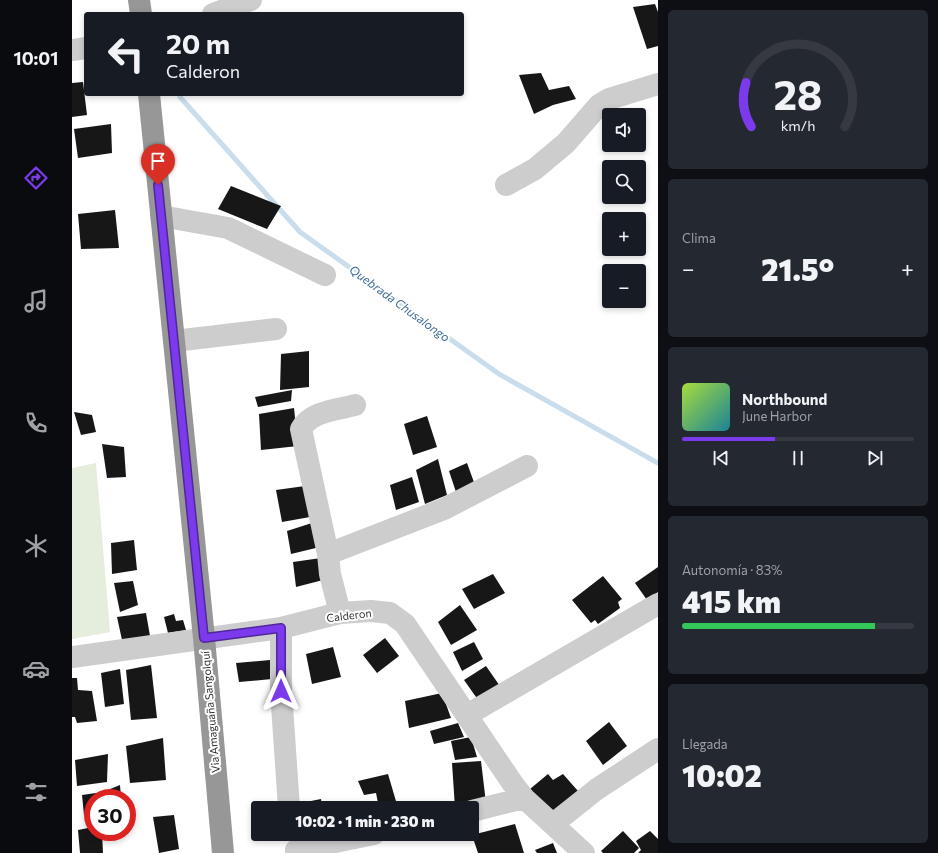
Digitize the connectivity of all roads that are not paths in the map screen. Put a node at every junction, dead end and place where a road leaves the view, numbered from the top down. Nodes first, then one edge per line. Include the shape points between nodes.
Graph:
1 (139, 0) edge
2 (251, 0) edge
3 (141, 12) edge
4 (218, 12) edge
5 (84, 48) edge
6 (72, 50) edge
7 (658, 84) edge
8 (149, 96) edge
9 (506, 186) dead end
10 (161, 216) junction
11 (325, 275) dead end
12 (276, 329) dead end
13 (174, 341) junction
14 (355, 405) dead end
15 (527, 466) dead end
16 (328, 554) junction
17 (658, 604) edge
18 (340, 613) junction
19 (281, 628) junction
20 (204, 638) junction
21 (72, 657) edge
22 (468, 715) junction
23 (658, 749) edge
24 (524, 798) junction
25 (289, 801) edge
26 (479, 809) edge
27 (553, 824) junction
28 (328, 841) edge
29 (295, 846) edge
30 (223, 853) edge
31 (584, 853) edge

1 - 3 highway
2 - 4 street
5 - 6 street
7 - 9 street via 609,99 599,105 566,143 535,169
8 - 10 highway, Via Amaguaña Sangolquí
10 - 11 street via 228,228
10 - 13 highway, Via Amaguaña Sangolquí
12 - 13 street
13 - 20 highway, Via Amaguaña Sangolquí
14 - 16 street via 313,416 301,429
15 - 16 street via 444,509
16 - 18 street via 330,574
17 - 22 street
18 - 19 street, Calderon
18 - 22 street, Calderon via 390,613 405,624
19 - 20 street, Calderon
19 - 25 street via 281,691
20 - 21 street, Calderon
20 - 30 highway, Via Amaguaña Sangolquí
22 - 24 street, Calderon
23 - 27 street via 597,789
24 - 26 street
24 - 27 street, Calderon
27 - 31 street, Calderon
28 - 29 street

